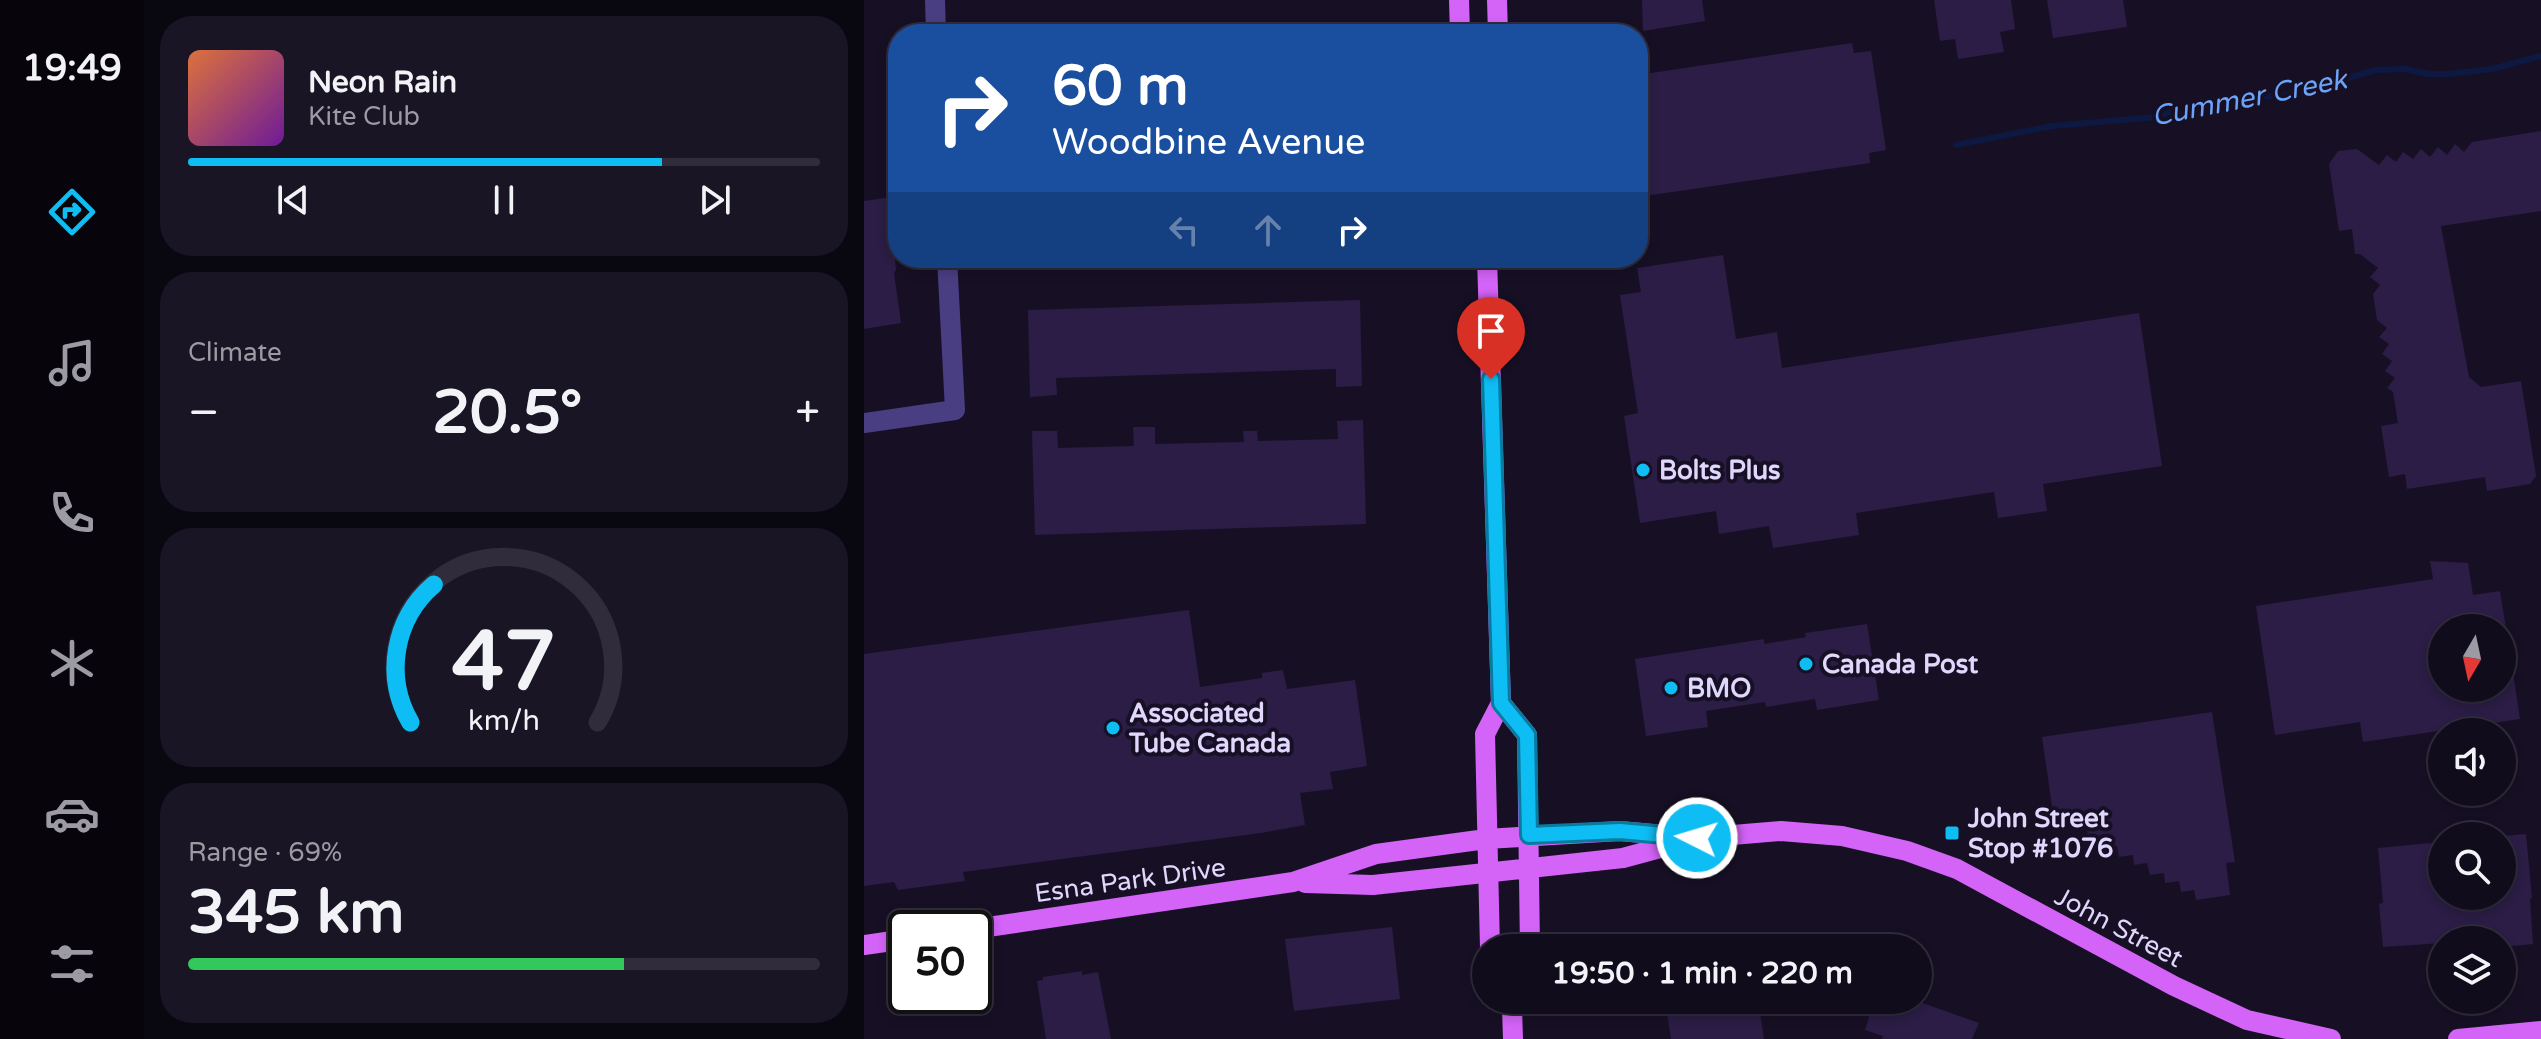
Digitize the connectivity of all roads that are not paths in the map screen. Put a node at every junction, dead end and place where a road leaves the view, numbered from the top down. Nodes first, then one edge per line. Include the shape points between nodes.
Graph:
1 (935, 0) edge
2 (1459, 0) edge
3 (1497, 0) edge
4 (936, 24) edge
5 (1460, 24) edge
6 (1498, 24) edge
7 (948, 268) edge
8 (1487, 268) edge
9 (864, 423) edge
10 (1501, 703) junction
11 (1529, 835) junction
12 (1697, 838) junction
13 (1486, 839) junction
14 (1528, 867) junction
15 (1487, 872) junction
16 (1293, 882) junction
17 (992, 926) edge
18 (1489, 934) edge
19 (1530, 934) edge
20 (888, 942) edge
21 (864, 945) edge
22 (1512, 1014) edge
23 (2541, 1031) edge
24 (1513, 1039) edge
25 (2331, 1039) edge
26 (2458, 1039) edge

1 - 4 street
2 - 5 main road
3 - 6 main road
7 - 9 street via 955,410
8 - 10 main road
10 - 11 main road via 1527,735
10 - 13 main road via 1485,734
11 - 12 main road, John Street via 1620,831
11 - 13 main road, John Street
11 - 14 main road
12 - 14 main road, John Street via 1623,858
12 - 25 main road, John Street via 1781,831 1842,836 1907,851 1957,869 2247,1020
13 - 15 main road
13 - 16 main road, Esna Park Drive via 1376,854
14 - 15 main road, John Street
14 - 19 main road
15 - 16 main road, Esna Park Drive via 1373,885
15 - 18 main road
16 - 17 main road, Esna Park Drive
20 - 21 main road
22 - 24 main road
23 - 26 main road

